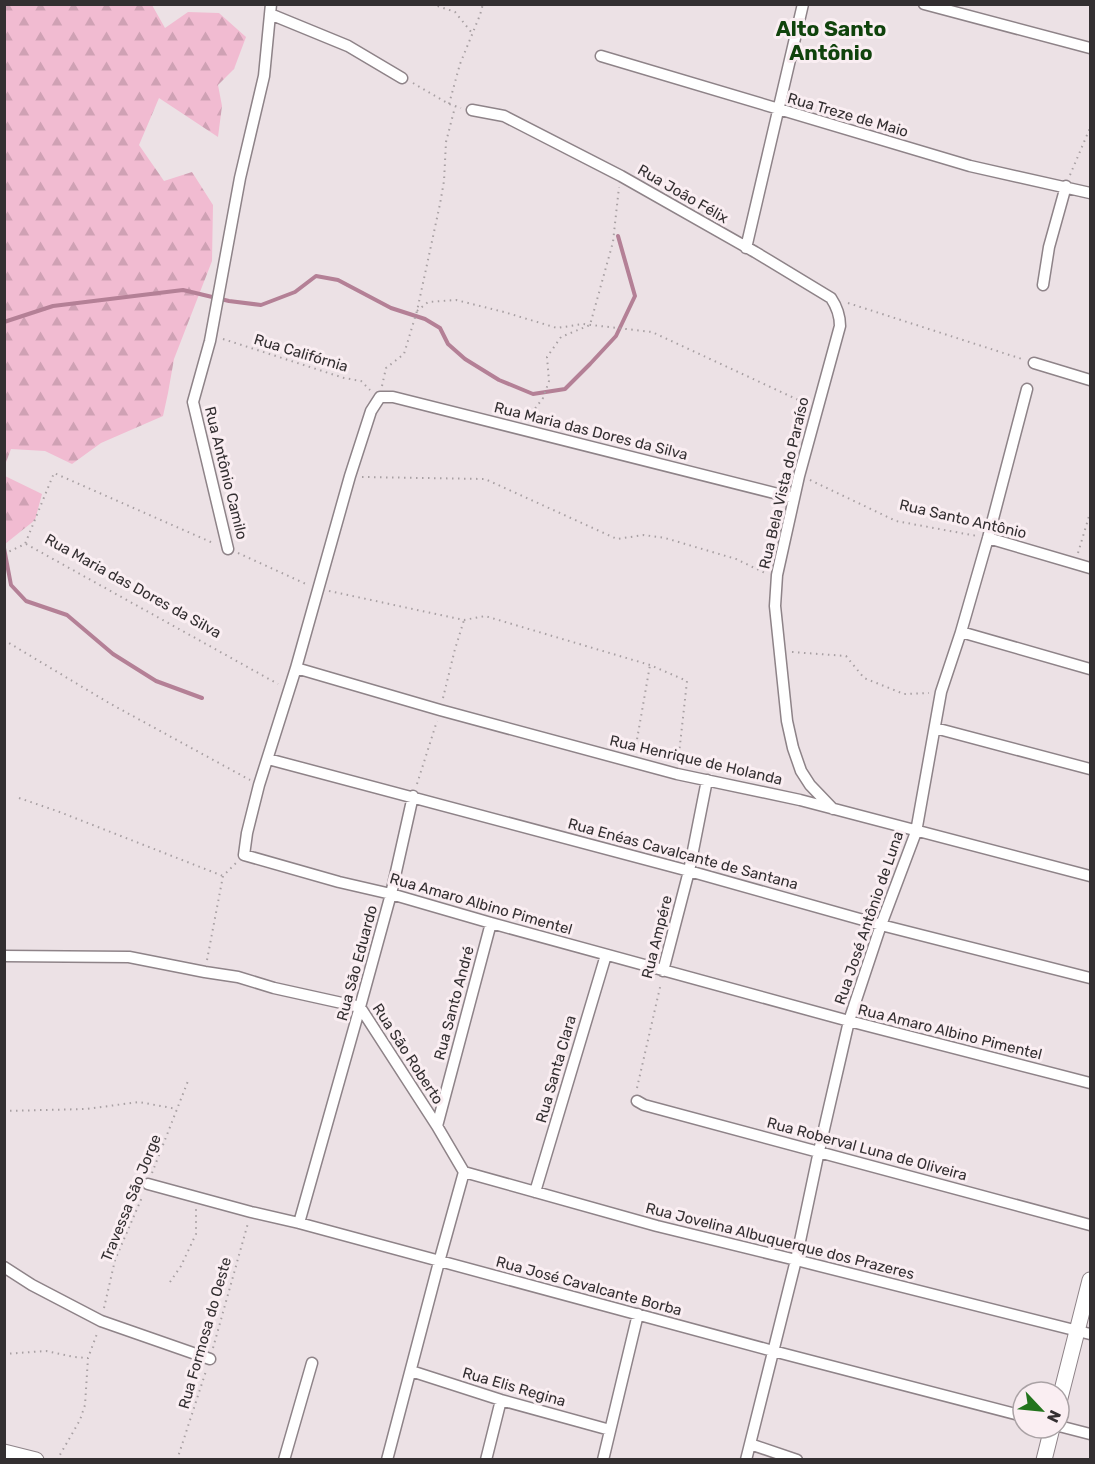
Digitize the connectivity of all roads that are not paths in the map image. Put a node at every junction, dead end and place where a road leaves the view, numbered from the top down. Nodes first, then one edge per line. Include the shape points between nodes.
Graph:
1 (803, 4) edge
2 (924, 4) edge
3 (270, 9) edge
4 (1090, 48) edge
5 (600, 56) dead end
6 (402, 78) road end
7 (472, 110) road end
8 (779, 110) junction
9 (1066, 186) junction
10 (1090, 192) edge
11 (746, 248) junction
12 (1043, 285) dead end
13 (831, 298) joint
14 (1034, 363) road end
15 (1090, 380) edge
16 (1027, 389) dead end
17 (794, 498) junction
18 (988, 538) junction
19 (228, 549) road end
20 (1090, 568) edge
21 (961, 632) junction
22 (296, 668) junction
23 (1090, 669) edge
24 (935, 728) junction
25 (268, 759) junction
26 (1090, 769) edge
27 (707, 780) junction
28 (413, 796) junction
29 (833, 809) junction
30 (916, 831) junction
31 (689, 871) junction
32 (1090, 876) edge
33 (391, 894) junction
34 (491, 923) junction
35 (881, 925) junction
36 (606, 955) junction
37 (4, 956) edge
38 (663, 971) junction
39 (1090, 978) edge
40 (360, 1007) junction
41 (849, 1021) junction
42 (1090, 1083) edge
43 (637, 1101) road end
44 (437, 1126) junction
45 (819, 1151) junction
46 (464, 1172) junction
47 (148, 1184) road end
48 (535, 1192) junction
49 (299, 1223) junction
50 (1090, 1225) edge
51 (796, 1260) junction
52 (439, 1262) junction
53 (4, 1267) edge
54 (1090, 1280) edge
55 (638, 1314) junction
56 (1084, 1333) edge
57 (773, 1351) junction
58 (210, 1359) road end
59 (312, 1363) dead end
60 (411, 1371) junction
61 (1067, 1380) edge
62 (501, 1400) junction
63 (1011, 1413) edge
64 (1071, 1429) edge
65 (610, 1430) junction
66 (1090, 1434) edge
67 (1049, 1440) edge
68 (750, 1444) junction
69 (4, 1452) edge
70 (36, 1460) edge
71 (284, 1460) edge
72 (387, 1460) edge
73 (486, 1460) edge
74 (603, 1460) edge
75 (746, 1460) edge
76 (797, 1460) edge
77 (1044, 1460) edge

1 - 8 street
2 - 4 street
3 - 6 street via 348,46
3 - 19 street, Rua Antônio Camilo via 264,76 240,178 211,335 193,402
5 - 8 street, Rua Treze de Maio
7 - 11 street, Rua João Félix via 504,116 621,176
8 - 9 street, Rua Treze de Maio via 970,166
8 - 11 street
9 - 10 street, Rua Treze de Maio
9 - 12 street
11 - 13 street, Rua João Félix
13 - 17 street, Rua Bela Vista do Paraíso via 840,314 840,326
14 - 15 street
16 - 18 street, Rua José Antônio de Luna
17 - 22 street, Rua Maria das Dores da Silva via 521,428 380,397 371,411 350,476
17 - 29 street, Rua Bela Vista do Paraíso via 777,576 775,606 787,721 801,771
18 - 20 street, Rua Santo Antônio
18 - 21 street, Rua José Antônio de Luna
21 - 23 street
21 - 24 street, Rua José Antônio de Luna via 941,692
22 - 25 street
22 - 27 street, Rua Henrique de Holanda
24 - 26 street
24 - 30 street, Rua José Antônio de Luna
25 - 28 street, Rua Enéas Cavalcante de Santana
25 - 33 street, Rua Amaro Albino Pimentel via 244,855
27 - 29 street, Rua Henrique de Holanda
27 - 31 street, Rua Ampére
28 - 31 street, Rua Enéas Cavalcante de Santana
28 - 33 street, Rua São Eduardo
29 - 30 street, Rua Henrique de Holanda
30 - 32 street, Rua Henrique de Holanda
30 - 35 street, Rua José Antônio de Luna
31 - 35 street, Rua Enéas Cavalcante de Santana
31 - 38 street, Rua Ampére
33 - 34 street, Rua Amaro Albino Pimentel
33 - 40 street, Rua São Eduardo
34 - 36 street, Rua Amaro Albino Pimentel
34 - 44 street, Rua Santo André
35 - 39 street, Rua Enéas Cavalcante de Santana
35 - 41 street, Rua José Antônio de Luna
36 - 38 street, Rua Amaro Albino Pimentel
36 - 48 street, Rua Santa Clara
37 - 40 street, Rua São Roberto via 129,957 238,977
38 - 41 street, Rua Amaro Albino Pimentel
40 - 44 street, Rua São Roberto
40 - 49 street, Rua São Eduardo
41 - 42 street, Rua Amaro Albino Pimentel
41 - 45 street, Rua José Antônio de Luna
43 - 45 street, Rua Roberval Luna de Oliveira
44 - 46 street, Rua São Roberto
45 - 50 street, Rua Roberval Luna de Oliveira
45 - 51 street, Rua José Antônio de Luna
46 - 48 street, Rua Jovelina Albuquerque dos Prazeres
46 - 52 street
47 - 49 street, Rua José Cavalcante Borba
48 - 51 street, Rua Jovelina Albuquerque dos Prazeres
49 - 52 street, Rua José Cavalcante Borba
51 - 56 street, Rua Jovelina Albuquerque dos Prazeres
51 - 57 street, Rua José Antônio de Luna
52 - 55 street, Rua José Cavalcante Borba
52 - 60 street
53 - 58 street via 101,1321
54 - 56 street
55 - 57 street, Rua José Cavalcante Borba
55 - 65 street
56 - 61 street
57 - 63 street, Rua José Cavalcante Borba
57 - 68 street, Rua José Antônio de Luna
59 - 71 street
60 - 62 street, Rua Elis Regina
60 - 72 street
62 - 65 street, Rua Elis Regina
62 - 73 street
64 - 66 street
65 - 74 street
67 - 77 street
68 - 75 street, Rua José Antônio de Luna
68 - 76 street
69 - 70 street

